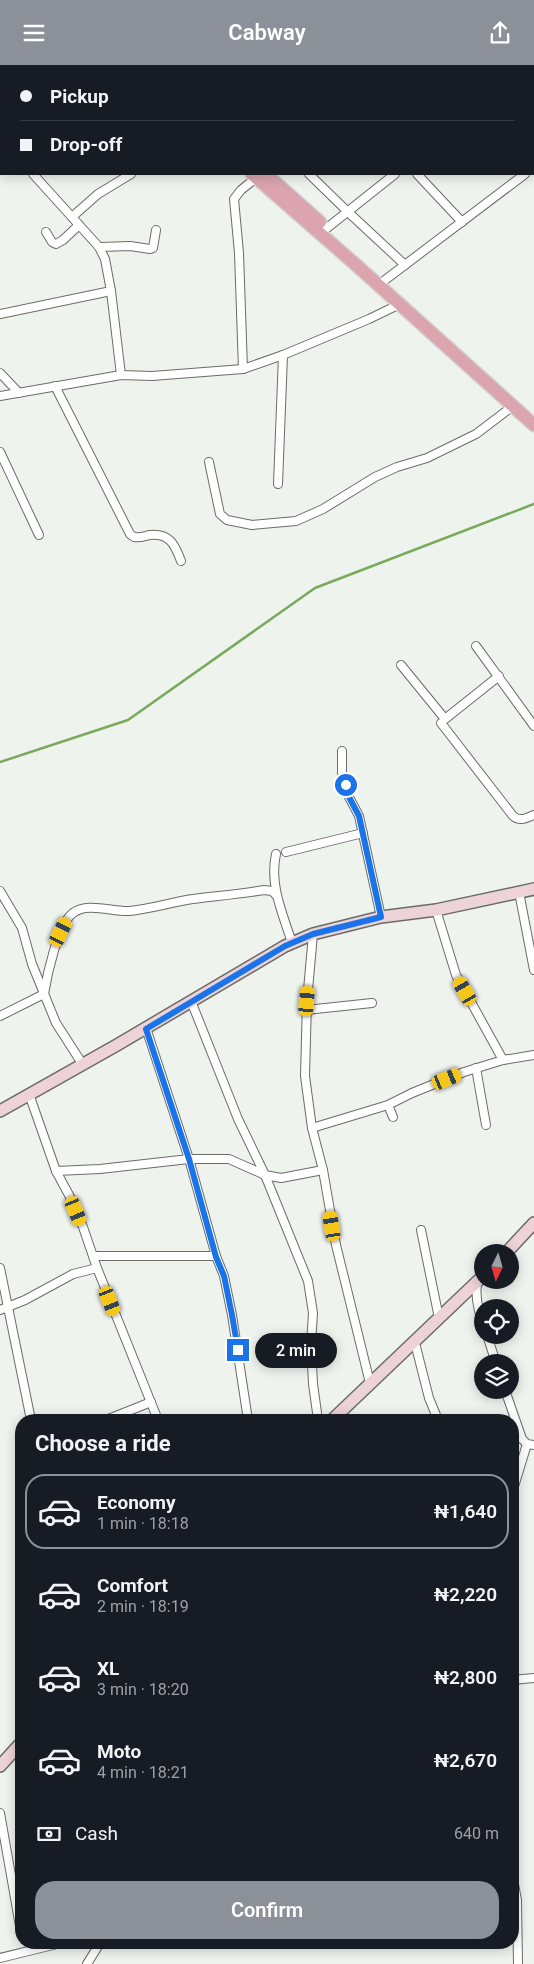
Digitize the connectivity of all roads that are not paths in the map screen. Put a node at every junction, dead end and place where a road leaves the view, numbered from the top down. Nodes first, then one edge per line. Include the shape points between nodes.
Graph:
1 (34, 175) edge
2 (129, 175) edge
3 (262, 175) edge
4 (310, 175) edge
5 (394, 175) edge
6 (418, 175) edge
7 (524, 175) edge
8 (348, 212) junction
9 (72, 217) junction
10 (462, 223) junction
11 (79, 225) junction
12 (327, 228) junction
13 (156, 229) dead end
14 (46, 232) dead end
15 (99, 247) junction
16 (405, 265) junction
17 (385, 280) junction
18 (111, 291) junction
19 (400, 304) junction
20 (0, 314) edge
21 (283, 355) junction
22 (243, 369) junction
23 (0, 373) edge
24 (122, 375) junction
25 (55, 386) junction
26 (18, 393) junction
27 (0, 396) edge
28 (513, 406) junction
29 (534, 413) edge
30 (534, 425) edge
31 (0, 452) edge
32 (210, 462) dead end
33 (4, 468) edge
34 (278, 484) dead end
35 (39, 535) dead end
36 (181, 561) dead end
37 (476, 647) dead end
38 (401, 665) dead end
39 (499, 676) junction
40 (441, 723) dead end
41 (534, 726) edge
42 (342, 751) dead end
43 (534, 815) edge
44 (363, 833) junction
45 (286, 852) dead end
46 (276, 854) dead end
47 (534, 889) edge
48 (0, 891) edge
49 (519, 892) junction
50 (277, 895) junction
51 (436, 910) junction
52 (381, 917) junction
53 (313, 934) junction
54 (292, 943) junction
55 (534, 970) edge
56 (44, 994) junction
57 (191, 1001) junction
58 (372, 1003) dead end
59 (306, 1010) junction
60 (0, 1016) edge
61 (146, 1029) junction
62 (534, 1055) edge
63 (503, 1060) junction
64 (83, 1065) junction
65 (476, 1068) junction
66 (29, 1094) junction
67 (388, 1105) junction
68 (0, 1111) edge
69 (392, 1117) dead end
70 (486, 1125) dead end
71 (312, 1127) junction
72 (189, 1159) junction
73 (323, 1170) junction
74 (56, 1171) junction
75 (265, 1175) junction
76 (534, 1223) edge
77 (421, 1230) dead end
78 (514, 1244) edge
79 (93, 1256) junction
80 (216, 1257) junction
81 (0, 1268) edge
82 (97, 1268) junction
83 (474, 1286) edge
84 (3, 1309) edge
85 (439, 1318) junction
86 (415, 1343) junction
87 (370, 1383) junction
88 (509, 1399) edge
89 (151, 1402) junction
90 (30, 1414) edge
91 (121, 1414) edge
92 (156, 1414) edge
93 (247, 1414) edge
94 (317, 1414) edge
95 (338, 1414) edge
96 (436, 1414) edge
97 (514, 1414) edge
98 (519, 1430) edge
99 (530, 1444) edge
100 (519, 1474) edge
101 (534, 1678) edge
102 (519, 1679) edge
103 (15, 1750) edge
104 (0, 1766) edge
105 (0, 1813) edge
106 (15, 1898) edge
107 (24, 1949) edge
108 (36, 1949) edge
109 (96, 1949) edge
110 (518, 1949) edge
111 (24, 1952) junction
112 (0, 1958) edge
113 (87, 1964) edge
114 (518, 1964) edge

1 - 9 street
2 - 9 street via 98,194
3 - 12 main road
3 - 19 main road
3 - 22 street via 234,199
4 - 8 street
5 - 8 street
6 - 10 street
7 - 10 street
8 - 12 street
8 - 16 street
9 - 11 street
10 - 16 street
11 - 14 street via 56,244
11 - 15 street
12 - 17 main road
13 - 15 street via 153,248 150,249
15 - 18 street via 105,259
16 - 17 street
17 - 29 main road
18 - 20 street
18 - 24 street
19 - 21 street
19 - 28 main road
21 - 22 street
21 - 34 street
22 - 24 street
23 - 26 street
24 - 25 street
25 - 26 street
25 - 36 street via 130,533 134,537 157,535 171,539
26 - 27 street
28 - 30 main road
28 - 32 street via 476,434 427,458 375,477 323,509 296,521 252,525 227,520 220,514
31 - 33 street
33 - 35 street
37 - 39 street
38 - 39 street via 445,719
39 - 41 street
40 - 43 street via 513,816 523,819
42 - 44 street via 342,773
44 - 45 street
44 - 52 street
46 - 50 street via 273,868
47 - 49 street
48 - 56 street via 22,929
49 - 51 street
49 - 55 street
50 - 54 street
50 - 56 street via 264,890 128,911 84,908 75,911 61,932
51 - 52 street
51 - 63 street via 456,975
52 - 53 street
53 - 54 street
53 - 59 street
54 - 57 street
56 - 60 street
56 - 64 street via 56,1023
57 - 61 street
57 - 75 street via 238,1119
58 - 59 street
59 - 71 street via 305,1076
61 - 64 street
61 - 72 street
62 - 63 street
63 - 65 street
64 - 66 street
65 - 67 street
65 - 70 street
66 - 68 street
66 - 74 street
67 - 69 street
67 - 71 street
71 - 73 street
72 - 74 street
72 - 75 street via 229,1159
72 - 80 street
73 - 75 street via 281,1177
73 - 87 street via 336,1245
74 - 79 street
75 - 94 street via 310,1290
76 - 78 street
77 - 85 street
79 - 80 street
79 - 82 street
80 - 93 street via 224,1276 232,1315
81 - 84 street
82 - 84 street via 73,1274
82 - 89 street
83 - 85 street
84 - 90 street via 15,1341
85 - 86 street
86 - 87 street
86 - 96 street
87 - 95 street
88 - 97 street
89 - 91 street
89 - 92 street
98 - 99 street via 522,1439
99 - 100 street
101 - 102 street
103 - 104 street
105 - 106 street
107 - 111 street
108 - 111 street
109 - 113 street
110 - 114 street
111 - 112 street

